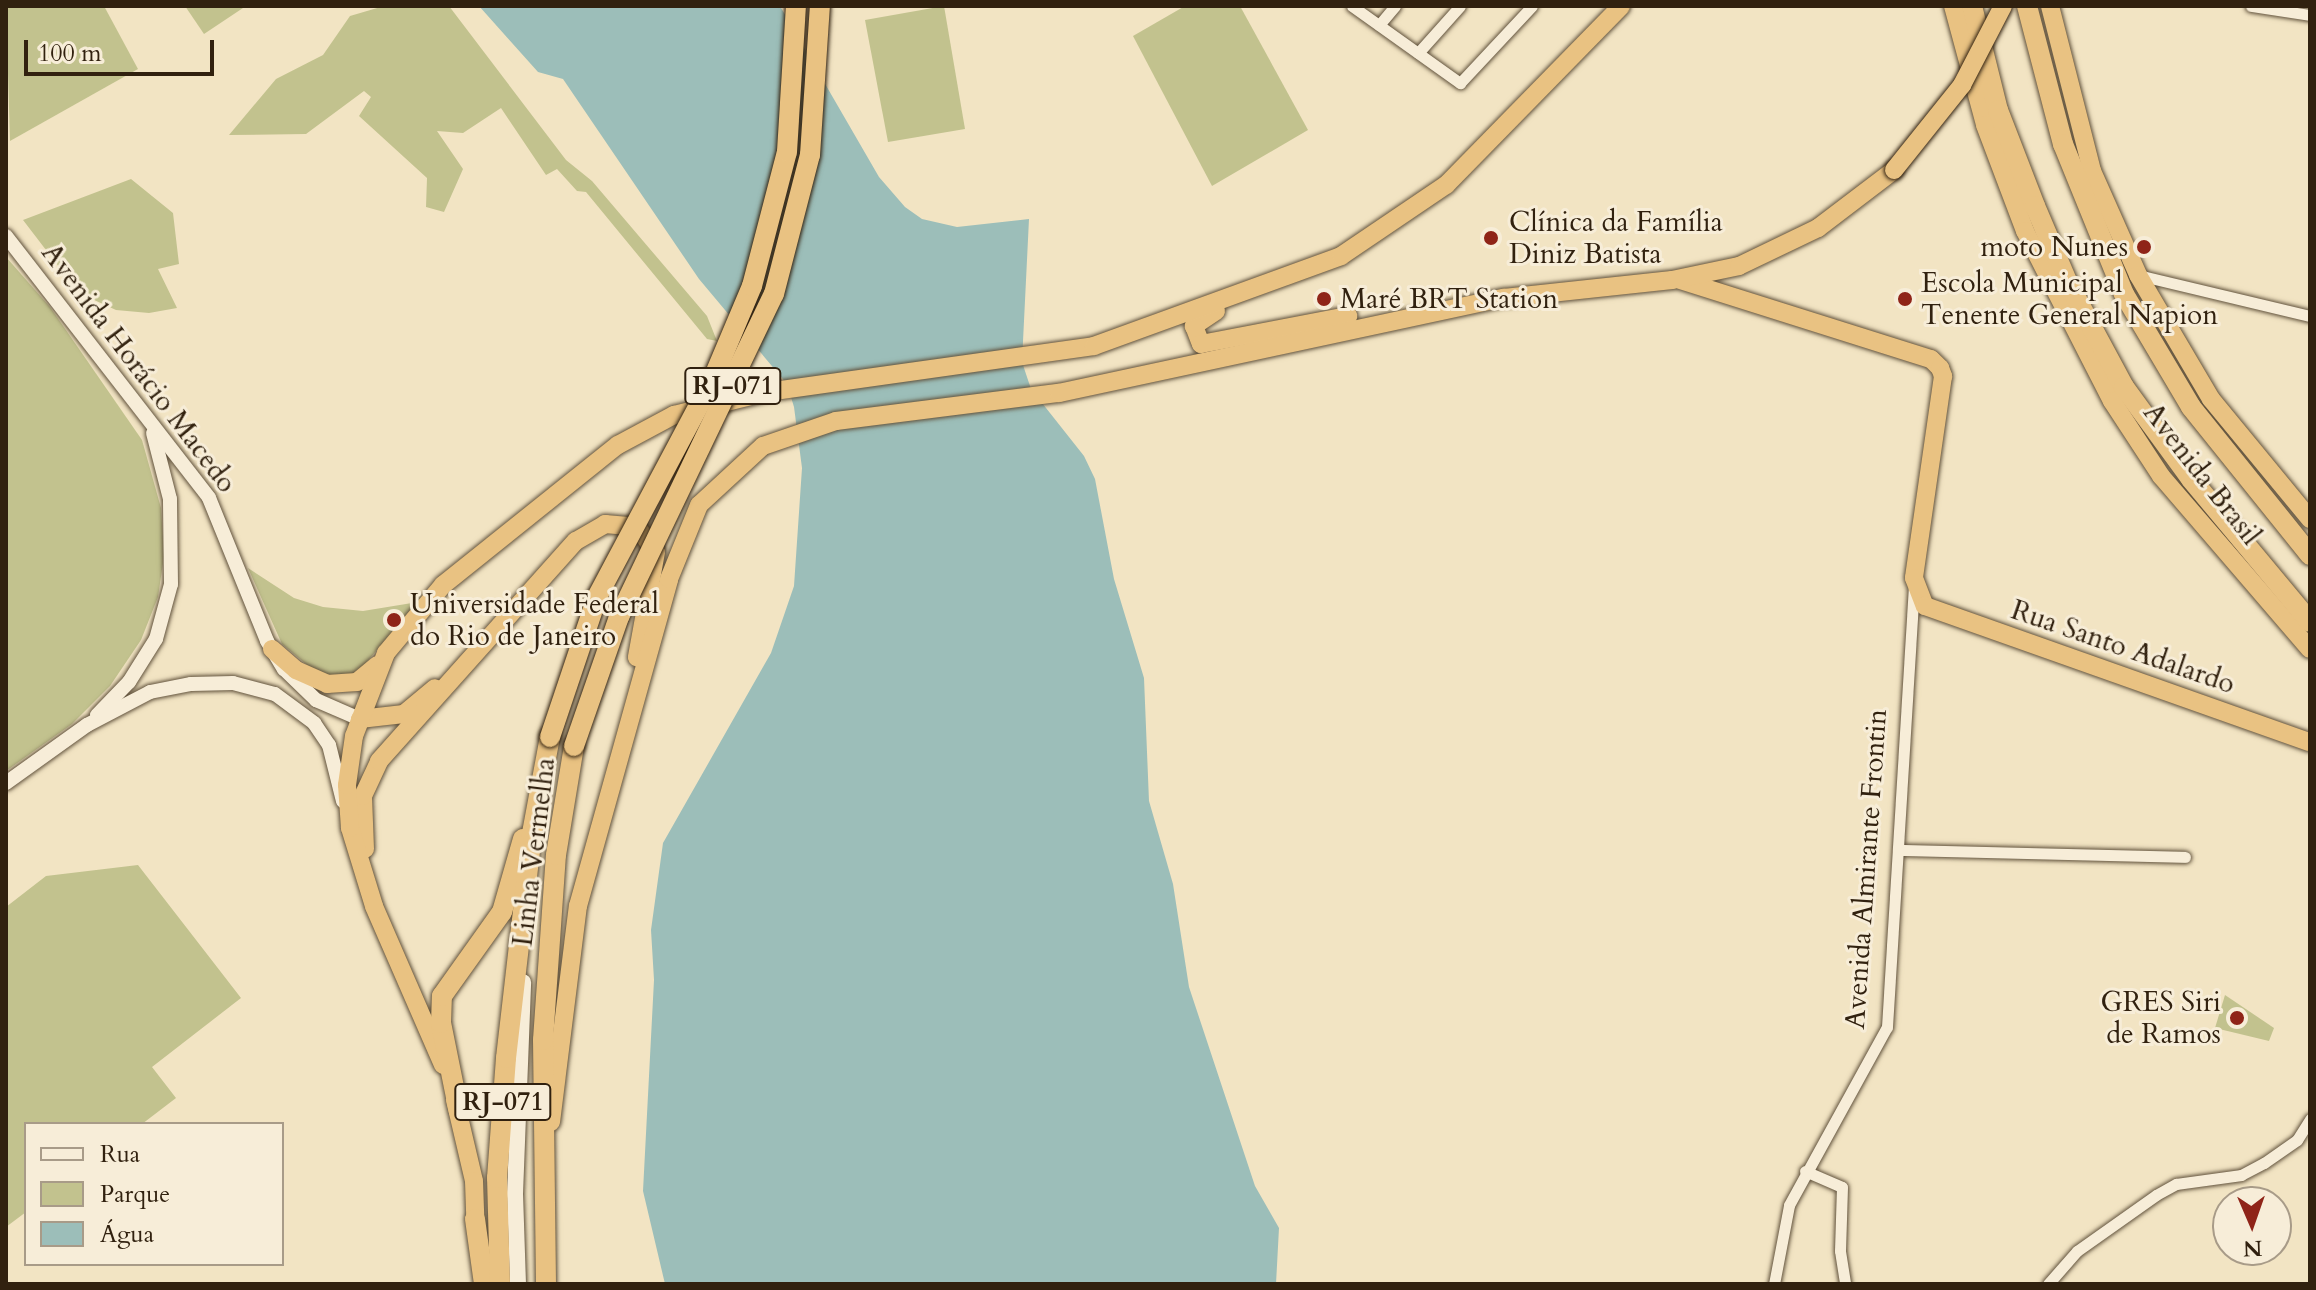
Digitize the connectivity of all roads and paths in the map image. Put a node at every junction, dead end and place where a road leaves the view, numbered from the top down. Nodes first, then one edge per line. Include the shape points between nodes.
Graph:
1 (796, 6) edge
2 (820, 6) edge
3 (1352, 6) edge
4 (1395, 6) edge
5 (1460, 6) edge
6 (1532, 6) edge
7 (1953, 6) edge
8 (1972, 6) edge
9 (2003, 6) edge
10 (2027, 6) edge
11 (2050, 6) edge
12 (2251, 6) edge
13 (1615, 8) edge
14 (2310, 15) edge
15 (1379, 25) junction
16 (1418, 53) junction
17 (6, 236) edge
18 (2138, 275) junction
19 (1677, 279) junction
20 (1256, 287) junction
21 (1410, 316) junction
22 (2310, 316) edge
23 (150, 425) junction
24 (2310, 519) edge
25 (2310, 555) edge
26 (1922, 599) junction
27 (2310, 622) edge
28 (1911, 625) junction
29 (484, 643) junction
30 (272, 649) junction
31 (2310, 649) edge
32 (386, 653) junction
33 (631, 712) junction
34 (360, 719) junction
35 (87, 725) junction
36 (2310, 742) edge
37 (6, 783) edge
38 (538, 789) junction
39 (350, 828) junction
40 (1899, 850) junction
41 (2185, 857) dead end
42 (369, 887) junction
43 (526, 921) junction
44 (459, 1112) junction
45 (2310, 1119) edge
46 (1805, 1171) junction
47 (544, 1176) junction
48 (475, 1219) junction
49 (477, 1284) edge
50 (484, 1284) edge
51 (500, 1284) edge
52 (518, 1284) edge
53 (546, 1284) edge
54 (1774, 1284) edge
55 (1847, 1284) edge
56 (2048, 1284) edge

1 - 38 highway, Linha Vermelha / RJ-071, bridge via 787,152 752,286 712,381 597,597
2 - 47 highway, Linha Vermelha / RJ-071, bridge via 808,167 774,294 619,617 574,746 556,855 543,1040
3 - 15 street
4 - 15 street
5 - 16 street
6 - 16 street via 1460,83
7 - 31 highway, Avenida Brasil via 1985,125 2025,231 2112,401 2161,476
8 - 27 highway, Avenida Brasil via 1998,110 2067,281 2103,347 2191,479
9 - 19 highway, bridge via 1962,85 1894,170 1854,204 1784,247 1739,266
10 - 25 highway, Avenida Brasil via 2063,144 2124,294 2191,407
11 - 18 highway, Avenida Brasil via 2092,171
12 - 14 street
13 - 20 highway via 1521,112 1423,203 1341,256
15 - 16 street
17 - 23 street, Avenida Horácio Macedo
18 - 22 street
18 - 24 highway, Avenida Brasil via 2211,399
19 - 21 highway via 1504,298
19 - 26 highway, Avenida Almirante Frontin via 1931,359 1943,376
20 - 21 highway via 1198,321 1196,340 1209,345 1371,311
20 - 32 highway via 1113,341 767,392 674,415 618,445 443,585
21 - 33 highway via 1059,393 806,427 763,446 719,481 699,505 683,539
23 - 30 street, Avenida Horácio Macedo via 209,498
23 - 35 street via 170,499 171,584 156,639 142,664
26 - 28 street, Avenida Almirante Frontin
26 - 28 street
26 - 36 highway, Rua Santo Adalardo
28 - 40 street, Avenida Almirante Frontin
29 - 33 highway via 590,530 617,523 637,527 651,539 657,561 641,628
29 - 34 highway via 404,714
29 - 42 highway via 372,772 361,809
30 - 32 highway via 306,676 339,685 364,678
30 - 34 street, Avenida Horácio Macedo via 303,690
32 - 34 highway
33 - 47 highway, Linha Vermelha via 572,933
34 - 39 highway via 347,770
35 - 37 street
35 - 39 street via 167,687 233,683 275,694 303,711 329,745
38 - 43 highway, Linha Vermelha / RJ-071
38 - 44 highway via 502,912 442,996 441,1023
39 - 42 highway
40 - 41 street
40 - 46 street, Avenida Almirante Frontin via 1887,1027 1874,1059
42 - 44 highway
43 - 51 highway, Linha Vermelha / RJ-071 via 499,1138
43 - 52 main road, Linha Vermelha via 516,1180
44 - 48 highway
45 - 56 street via 2297,1140 2241,1175 2176,1184 2156,1195 2077,1251
46 - 54 street, Avenida Almirante Frontin via 1783,1221
46 - 55 street via 1842,1187 1840,1251
47 - 53 highway, Linha Vermelha / RJ-071
48 - 49 street
48 - 50 highway

